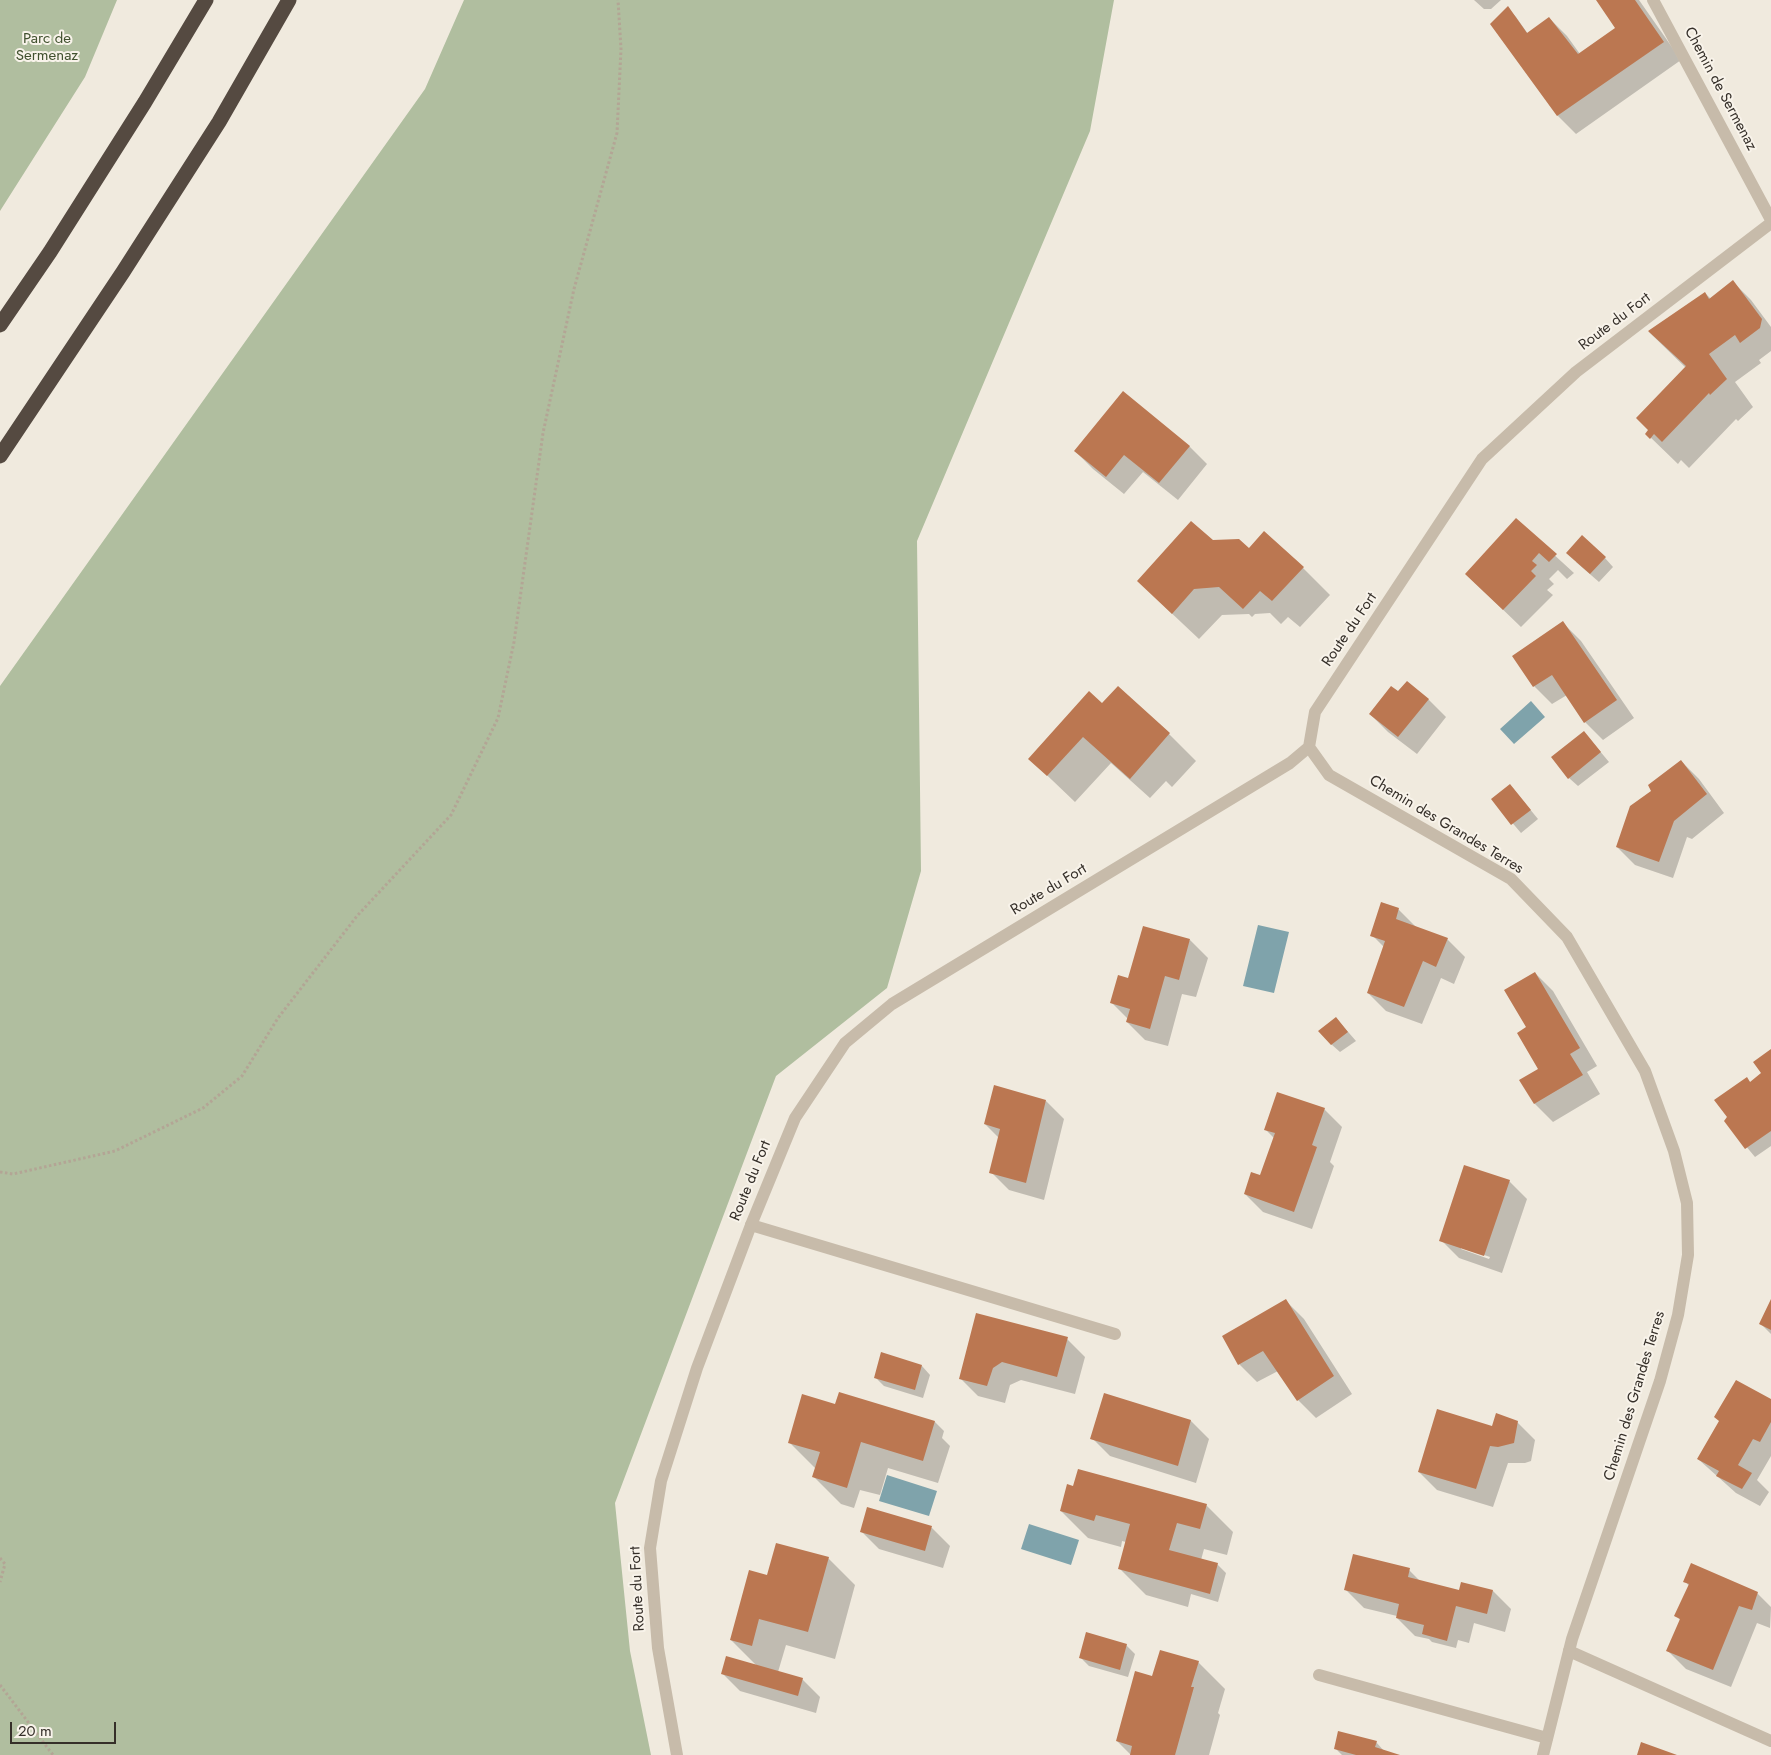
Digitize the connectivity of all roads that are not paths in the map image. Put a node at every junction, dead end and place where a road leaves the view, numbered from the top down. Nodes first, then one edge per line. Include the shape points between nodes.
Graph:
1 (206, 0) edge
2 (289, 0) edge
3 (1653, 0) edge
4 (1771, 221) edge
5 (0, 325) edge
6 (0, 456) edge
7 (1309, 747) junction
8 (751, 1225) junction
9 (1115, 1334) dead end
10 (1569, 1651) junction
11 (1319, 1675) dead end
12 (1547, 1738) junction
13 (1771, 1741) edge
14 (678, 1755) edge
15 (1543, 1755) edge

1 - 5 highway via 61,235
2 - 6 highway via 219,122
3 - 4 street, Chemin de Sermenaz
4 - 7 street, Route du Fort via 1576,372 1482,459 1315,712
7 - 8 street, Route du Fort via 1290,763 892,1004 844,1043 795,1118
7 - 10 street, Chemin des Grandes Terres via 1329,775 1511,879 1567,937 1645,1071 1674,1151 1687,1203 1688,1255 1678,1315 1660,1381
8 - 9 street
8 - 14 street, Route du Fort via 697,1368 661,1481 650,1548 658,1648
10 - 12 street, Chemin des Grandes Terres
10 - 13 street
11 - 12 street
12 - 15 street, Chemin des Grandes Terres

